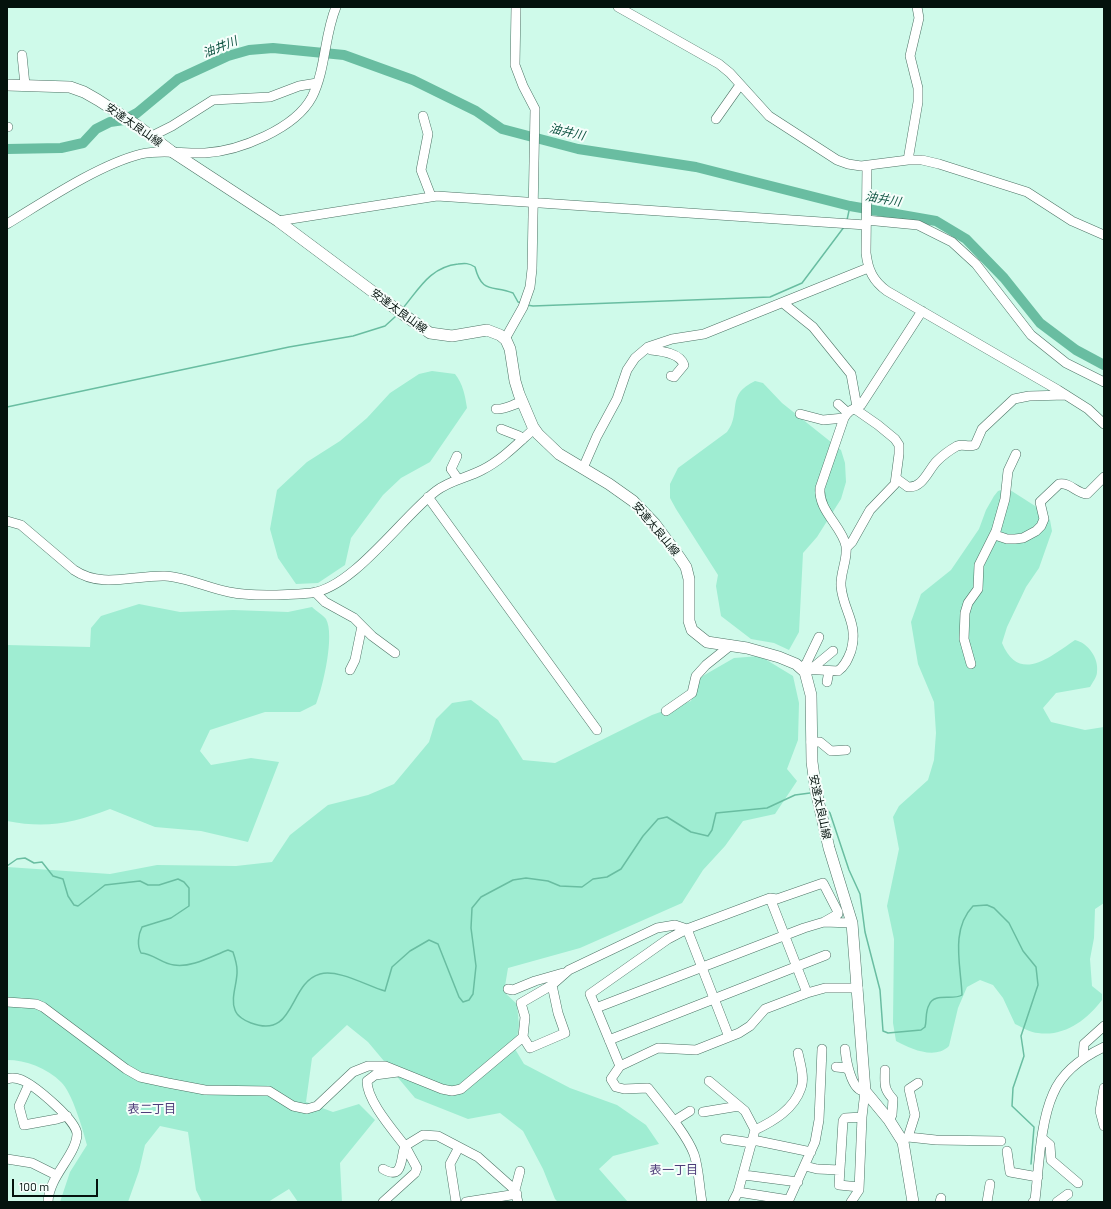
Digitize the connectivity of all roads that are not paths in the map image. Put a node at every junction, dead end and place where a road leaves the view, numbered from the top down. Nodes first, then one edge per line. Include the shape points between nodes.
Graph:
1 (336, 7) edge
2 (516, 7) edge
3 (618, 7) edge
4 (917, 7) edge
5 (22, 55) dead end
6 (317, 83) junction
7 (740, 84) junction
8 (7, 85) edge
9 (25, 85) junction
10 (423, 116) dead end
11 (716, 119) dead end
12 (152, 136) junction
13 (171, 151) junction
14 (908, 160) junction
15 (867, 166) junction
16 (431, 196) junction
17 (533, 201) junction
18 (866, 220) junction
19 (278, 221) junction
20 (7, 224) edge
21 (1104, 235) edge
22 (868, 268) junction
23 (784, 303) junction
24 (922, 311) junction
25 (505, 339) junction
26 (674, 339) junction
27 (648, 347) junction
28 (674, 355) junction
29 (671, 376) dead end
30 (1104, 382) edge
31 (1066, 394) junction
32 (522, 402) junction
33 (838, 404) dead end
34 (496, 409) dead end
35 (851, 412) junction
36 (800, 414) dead end
37 (1104, 424) edge
38 (501, 429) dead end
39 (534, 429) junction
40 (522, 440) junction
41 (1016, 454) dead end
42 (457, 456) dead end
43 (583, 468) junction
44 (1104, 476) edge
45 (458, 479) junction
46 (897, 479) junction
47 (428, 497) junction
48 (7, 521) edge
49 (995, 535) junction
50 (846, 548) junction
51 (315, 592) junction
52 (362, 626) junction
53 (819, 637) dead end
54 (730, 645) junction
55 (833, 651) dead end
56 (395, 653) dead end
57 (971, 664) dead end
58 (806, 669) junction
59 (350, 670) dead end
60 (828, 671) junction
61 (827, 682) dead end
62 (666, 711) dead end
63 (597, 730) dead end
64 (811, 742) junction
65 (846, 750) dead end
66 (770, 898) junction
67 (824, 922) junction
68 (852, 923) junction
69 (687, 930) junction
70 (784, 935) junction
71 (826, 955) dead end
72 (796, 967) junction
73 (702, 968) junction
74 (564, 973) junction
75 (552, 985) junction
76 (858, 988) junction
77 (508, 989) dead end
78 (807, 993) junction
79 (713, 999) junction
80 (7, 1002) edge
81 (596, 1008) junction
82 (1104, 1026) edge
83 (523, 1037) junction
84 (729, 1037) junction
85 (609, 1040) junction
86 (1104, 1047) edge
87 (822, 1049) dead end
88 (845, 1049) dead end
89 (798, 1053) dead end
90 (1083, 1058) junction
91 (620, 1066) junction
92 (836, 1066) dead end
93 (848, 1070) junction
94 (402, 1072) junction
95 (887, 1074) dead end
96 (7, 1079) edge
97 (709, 1081) dead end
98 (918, 1083) dead end
99 (29, 1084) junction
100 (1104, 1088) edge
101 (865, 1092) junction
102 (739, 1106) junction
103 (690, 1112) dead end
104 (703, 1112) dead end
105 (66, 1116) junction
106 (862, 1117) junction
107 (889, 1120) junction
108 (674, 1121) junction
109 (1104, 1126) edge
110 (755, 1130) junction
111 (905, 1138) junction
112 (725, 1139) dead end
113 (1043, 1139) junction
114 (1001, 1141) dead end
115 (752, 1142) junction
116 (405, 1146) junction
117 (459, 1147) junction
118 (1007, 1151) dead end
119 (810, 1152) junction
120 (7, 1159) edge
121 (805, 1166) junction
122 (382, 1169) dead end
123 (840, 1170) junction
124 (520, 1171) dead end
125 (56, 1175) junction
126 (744, 1175) junction
127 (1038, 1177) junction
128 (798, 1182) junction
129 (1078, 1183) dead end
130 (990, 1184) dead end
131 (859, 1187) junction
132 (738, 1192) junction
133 (1068, 1194) dead end
134 (517, 1195) edge
135 (789, 1201) edge
136 (1036, 1201) edge
137 (48, 1202) edge
138 (384, 1202) edge
139 (456, 1202) edge
140 (466, 1202) edge
141 (702, 1202) edge
142 (733, 1202) edge
143 (851, 1202) edge
144 (913, 1202) edge
145 (987, 1202) edge
146 (1057, 1202) edge

1 - 6 street
2 - 17 street via 515,65 535,109
3 - 7 street via 719,64
4 - 14 street via 918,18 910,56 918,88 918,102
5 - 9 street
6 - 12 street via 299,86 270,97 213,100
6 - 13 street via 312,97 300,113 272,133 223,151
7 - 11 street
7 - 15 street via 769,116 836,160
8 - 9 main road, 安達太良山線
9 - 12 main road, 安達太良山線 via 70,87 84,92
10 - 16 street via 428,134 421,170
12 - 13 main road, 安達太良山線
13 - 19 main road, 安達太良山線
13 - 20 street via 141,154 114,164
14 - 15 street
14 - 21 street via 939,164 1027,192 1072,221
15 - 18 street
16 - 17 street
16 - 19 street
17 - 18 street via 847,224
17 - 25 street via 532,269 527,298
18 - 22 street
18 - 30 street via 918,226 952,242 976,264 1031,335 1066,363
19 - 25 main road, 安達太良山線 via 435,335 452,336 487,330 498,333
22 - 23 street
22 - 24 street via 881,287
23 - 26 street via 704,334
23 - 35 street via 813,328 851,374
24 - 31 street
24 - 35 street via 861,406
25 - 32 main road, 安達太良山線 via 510,349 515,381
26 - 27 street
26 - 28 street
27 - 28 street
27 - 43 street via 635,358 627,370 617,398
28 - 29 street via 684,365 674,377
31 - 37 street via 1096,415
31 - 46 street via 1014,399 982,429 975,446 959,445 954,448 937,461 916,486 908,487
32 - 34 street
32 - 39 main road, 安達太良山線
33 - 35 street
35 - 36 street via 823,420
35 - 46 street via 887,431 899,445
35 - 50 street via 819,493
38 - 40 street via 519,436
39 - 40 street
39 - 43 main road, 安達太良山線 via 559,454
40 - 45 street via 482,470
41 - 49 street via 1008,470 1005,498
42 - 45 street via 451,469
43 - 54 main road, 安達太良山線 via 633,501 655,524 680,558 689,579 689,621 692,630 707,642
44 - 49 street via 1086,494 1066,484 1059,484 1040,502 1044,519 1041,526 1023,538 1011,540
45 - 47 street via 441,486
46 - 50 street via 890,491 870,510
47 - 51 street via 354,570 331,586
47 - 63 street
48 - 51 street via 21,525 82,576 95,580 164,576 230,592
49 - 57 street via 981,560 978,589 968,603 965,613 964,639
50 - 60 street via 841,585 852,622 854,642 844,666 838,671
51 - 52 street via 320,599 354,618
52 - 56 street
52 - 59 street via 355,660
53 - 58 street
54 - 58 main road, 安達太良山線 via 758,650
54 - 62 street via 696,676 692,693
55 - 58 street
58 - 60 street
58 - 64 main road, 安達太良山線 via 811,695
60 - 61 street
64 - 65 street via 820,742 831,751
64 - 68 main road, 安達太良山線 via 813,774 829,848
66 - 67 street via 777,899 823,883 838,912
66 - 69 street
66 - 70 street
67 - 68 street
67 - 70 street
68 - 76 main road, 安達太良山線
69 - 73 street
69 - 74 street via 675,925 657,928
69 - 81 street via 668,939 590,994
70 - 72 street
70 - 73 street
71 - 72 street
72 - 78 street
72 - 79 street
73 - 79 street
73 - 81 street
74 - 75 street
74 - 77 street via 513,990
75 - 83 street via 521,1003 525,1017
75 - 83 street via 565,1034 530,1048
76 - 78 street via 825,988
76 - 101 main road, 安達太良山線
78 - 84 street via 765,1009 750,1026
79 - 84 street
79 - 85 street
80 - 94 street via 43,1006 101,1051 140,1077 205,1090 269,1091 299,1108 317,1106 349,1074 360,1068 381,1066
81 - 85 street
82 - 90 street via 1084,1044
83 - 94 street via 461,1089 442,1089
84 - 91 street via 696,1050 658,1048
85 - 91 street
86 - 90 street
87 - 119 street via 819,1120 815,1142
88 - 93 street
89 - 110 street via 801,1088 782,1116
90 - 113 street via 1060,1081 1053,1094
91 - 108 street via 611,1079 616,1087 648,1088
92 - 93 street
93 - 101 street via 859,1089
94 - 116 street via 375,1075 367,1081 367,1086 374,1102
95 - 107 street via 884,1086 893,1099
96 - 99 street via 18,1079
97 - 102 street
98 - 111 street via 910,1089 915,1115
99 - 105 street
99 - 105 street via 19,1106 24,1125
100 - 109 street via 1100,1111
101 - 106 street
101 - 107 main road
102 - 104 street
102 - 110 street via 749,1115
103 - 108 street
105 - 125 street via 75,1126 77,1137
106 - 123 street via 844,1119
106 - 131 street
107 - 111 main road
108 - 141 street via 693,1152 698,1166
110 - 115 street
111 - 114 street
111 - 144 main road
112 - 115 street
113 - 127 street
113 - 129 street via 1050,1145 1051,1160
115 - 119 street
115 - 126 street
116 - 117 street via 422,1135 438,1136
116 - 122 street via 402,1164 397,1170 391,1172
116 - 138 street via 417,1168 415,1173
117 - 134 street via 478,1157
117 - 139 street via 450,1164
118 - 127 street via 1010,1172
119 - 121 street
120 - 125 street via 32,1163
121 - 123 street
121 - 128 street
123 - 131 street via 839,1185
124 - 134 street
125 - 137 street
126 - 128 street
126 - 132 street
127 - 136 street
128 - 135 street
130 - 145 street
131 - 143 street via 858,1194
132 - 135 street
132 - 142 street
133 - 146 street
134 - 140 street

